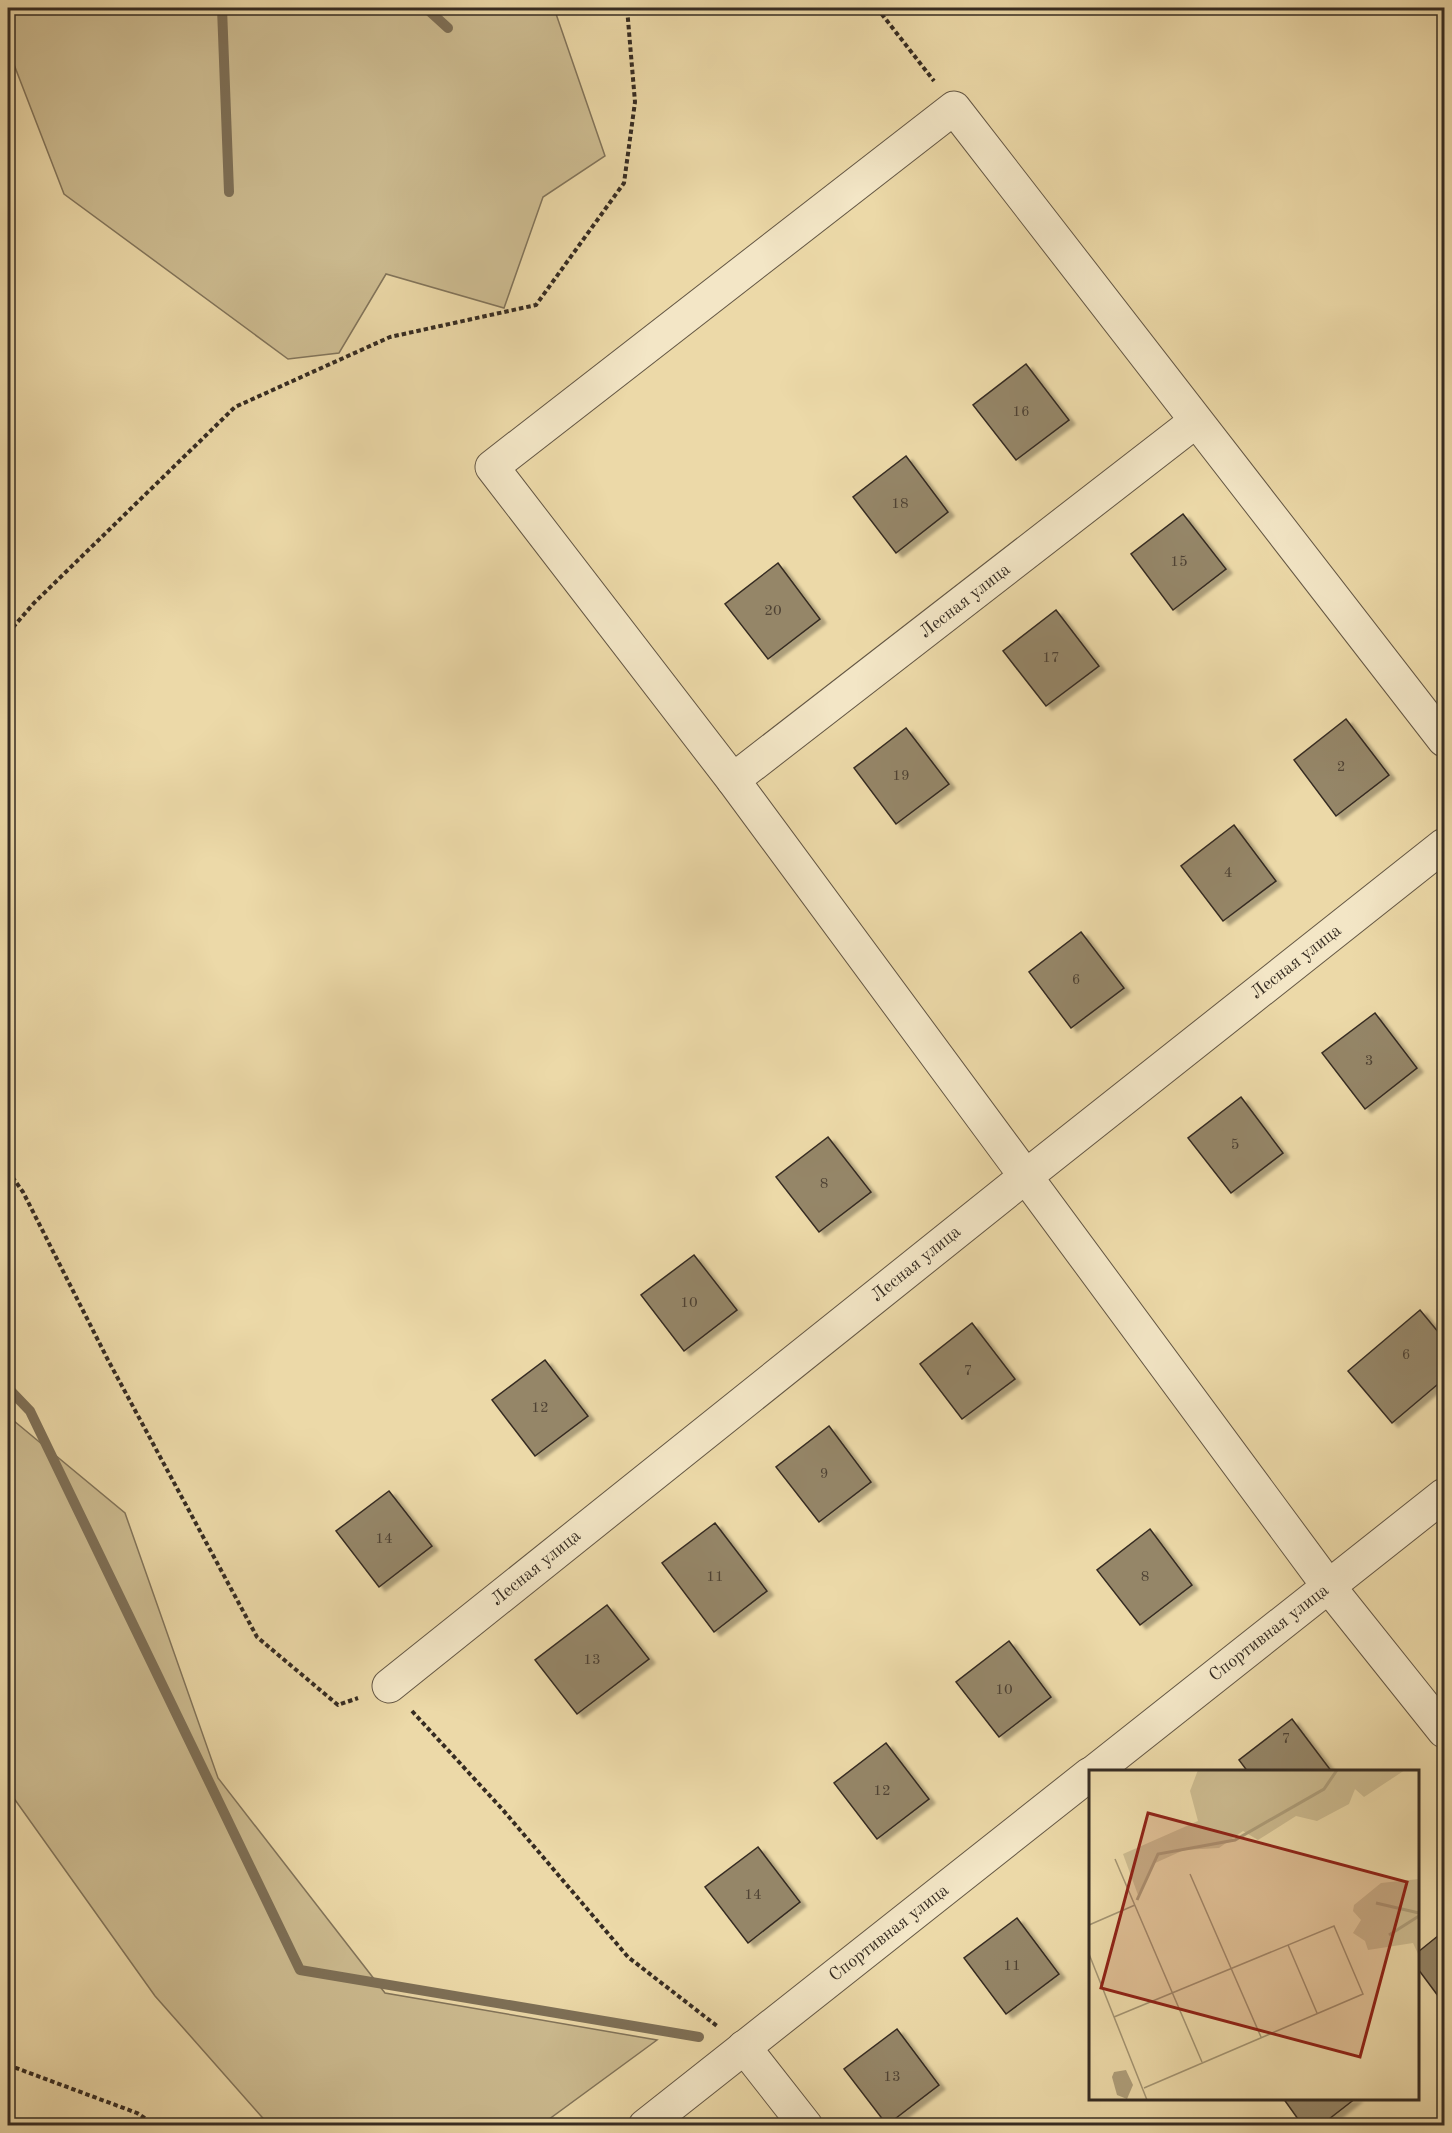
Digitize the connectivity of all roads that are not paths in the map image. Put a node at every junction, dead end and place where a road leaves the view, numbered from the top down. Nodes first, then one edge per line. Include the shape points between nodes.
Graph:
1 (1196, 421) junction
2 (1444, 740) edge
3 (733, 780) junction
4 (1444, 845) edge
5 (1025, 1177) junction
6 (1444, 1495) edge
7 (1329, 1587) junction
8 (389, 1686) road end
9 (1444, 1731) edge
10 (1096, 1770) edge
11 (1089, 1775) edge
12 (744, 2047) junction
13 (645, 2126) edge
14 (806, 2126) edge

1 - 2 street
1 - 3 street, Лесная улица
1 - 3 street via 954,108 492,467
3 - 5 street
4 - 5 street, Лесная улица
5 - 7 street
5 - 8 street, Лесная улица
6 - 7 street, Спортивная улица
7 - 9 street
7 - 10 street, Спортивная улица
11 - 12 street, Спортивная улица
12 - 13 street, Спортивная улица
12 - 14 street

